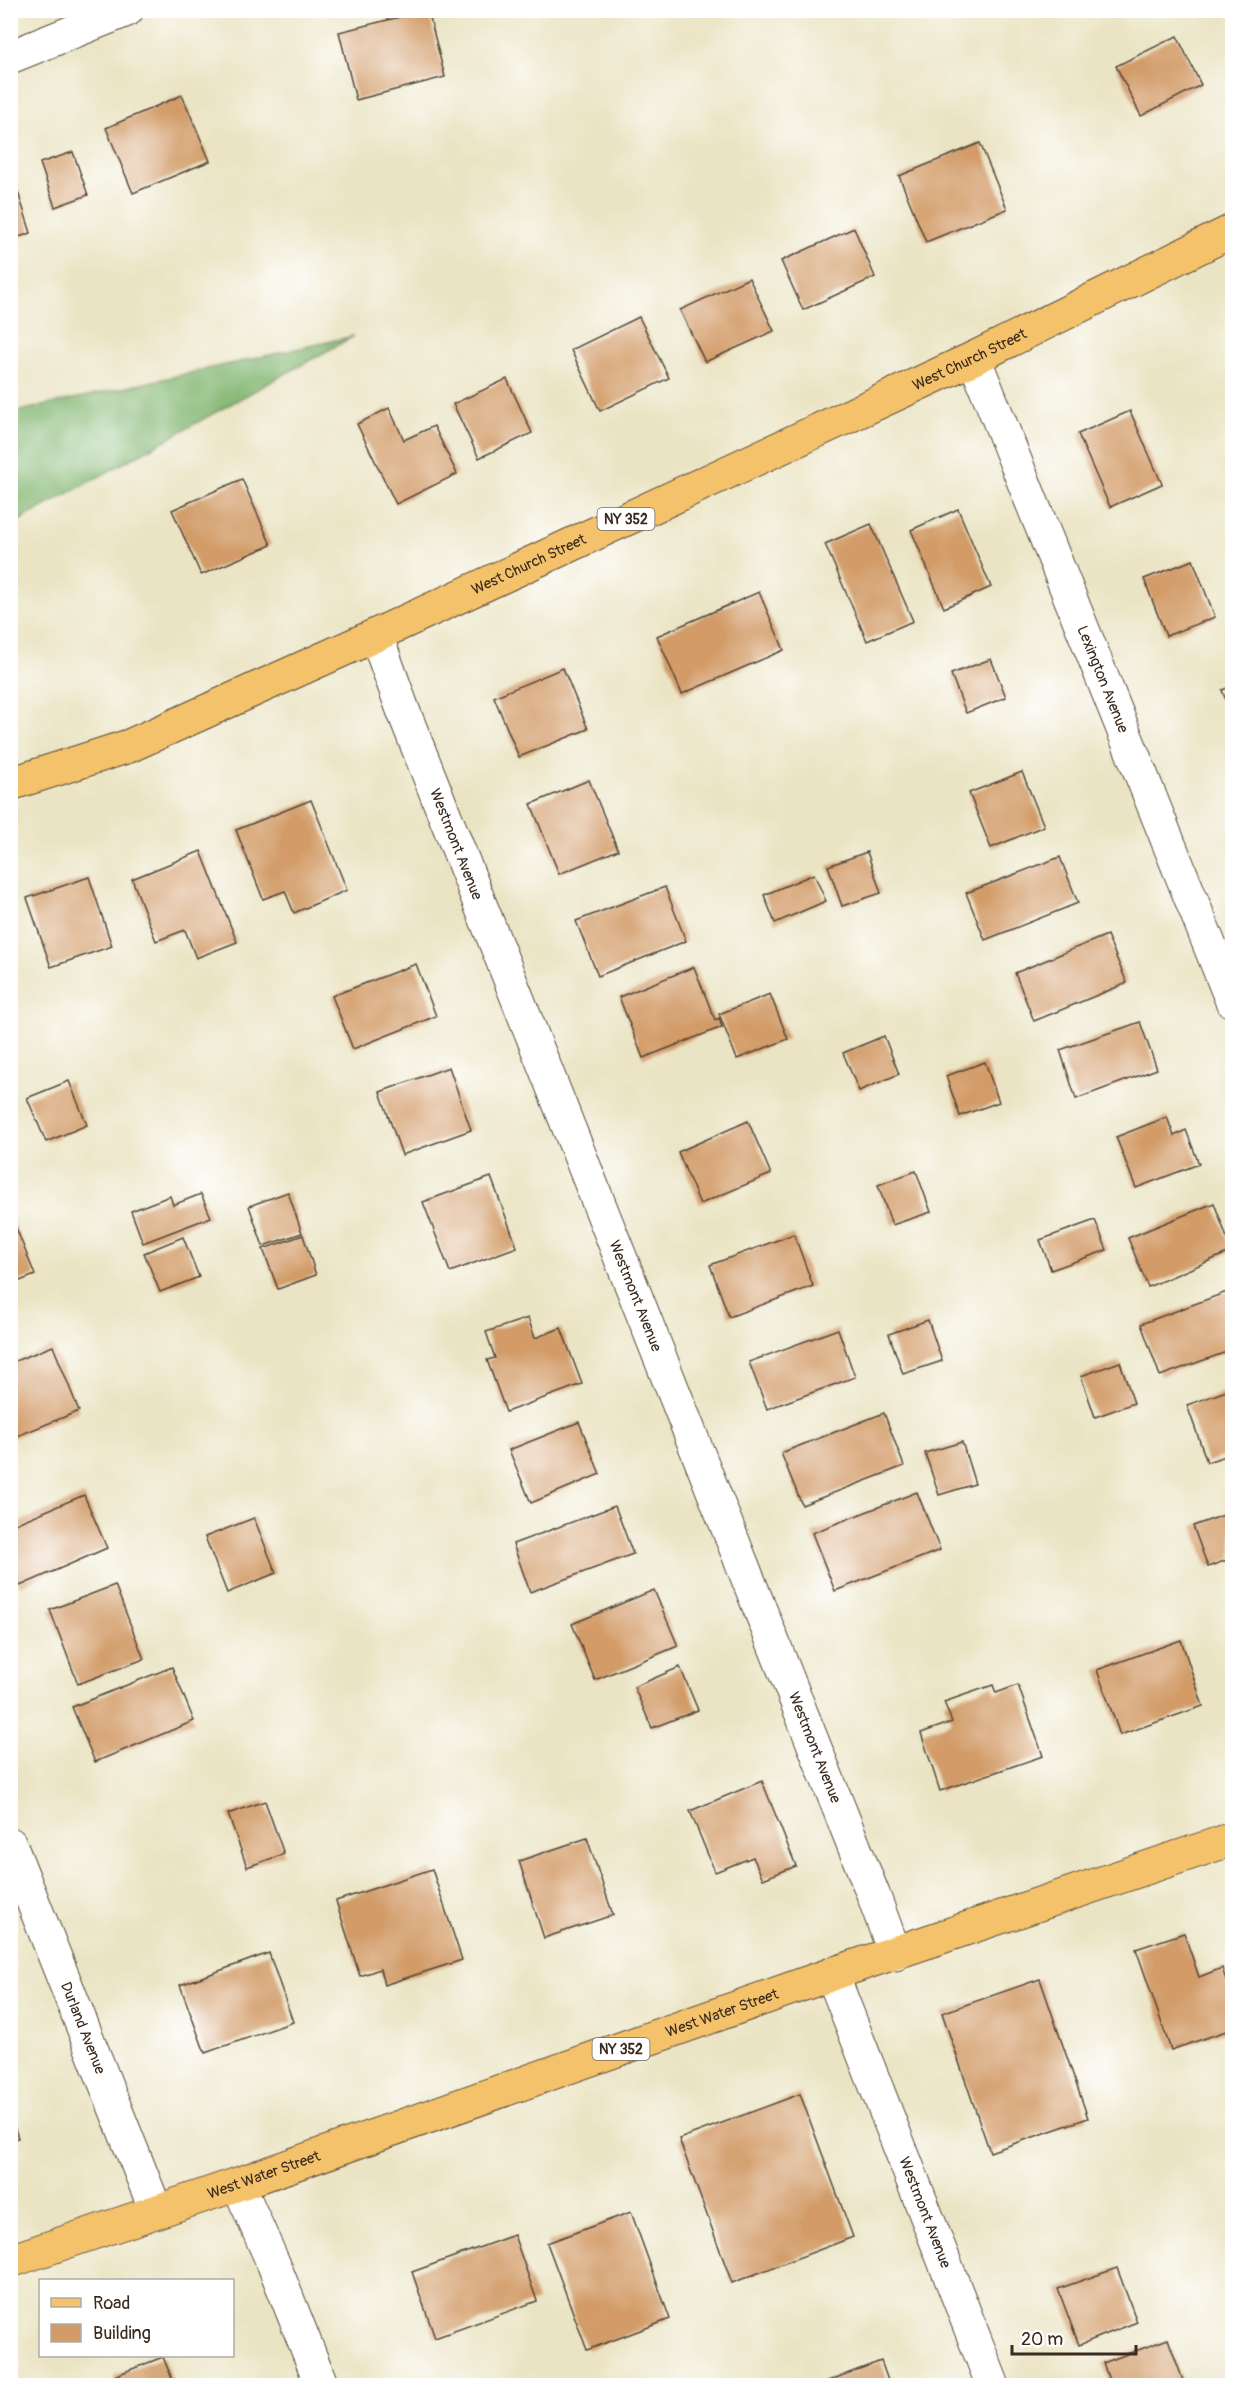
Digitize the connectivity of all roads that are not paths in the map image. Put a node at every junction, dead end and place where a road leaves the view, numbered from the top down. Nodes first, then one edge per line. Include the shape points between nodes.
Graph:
1 (127, 10) edge
2 (10, 57) edge
3 (1233, 231) edge
4 (974, 358) junction
5 (376, 635) junction
6 (10, 784) edge
7 (1233, 1001) edge
8 (1233, 1839) edge
9 (10, 1844) edge
10 (895, 1954) junction
11 (832, 1974) junction
12 (238, 2184) junction
13 (156, 2211) junction
14 (10, 2260) edge
15 (322, 2385) edge
16 (993, 2385) edge

1 - 2 street
3 - 4 main road, West Church Street / NY 352
4 - 5 main road, West Church Street / NY 352
4 - 7 street, Lexington Avenue
5 - 6 main road, West Church Street / NY 352 via 129,746
5 - 10 street, Westmont Avenue
8 - 10 main road, West Water Street / NY 352
9 - 13 street, Durland Avenue
10 - 11 main road, West Water Street / NY 352
11 - 12 main road, West Water Street / NY 352
11 - 16 street, Westmont Avenue
12 - 13 main road, West Water Street / NY 352
12 - 15 street
13 - 14 main road, West Water Street / NY 352

